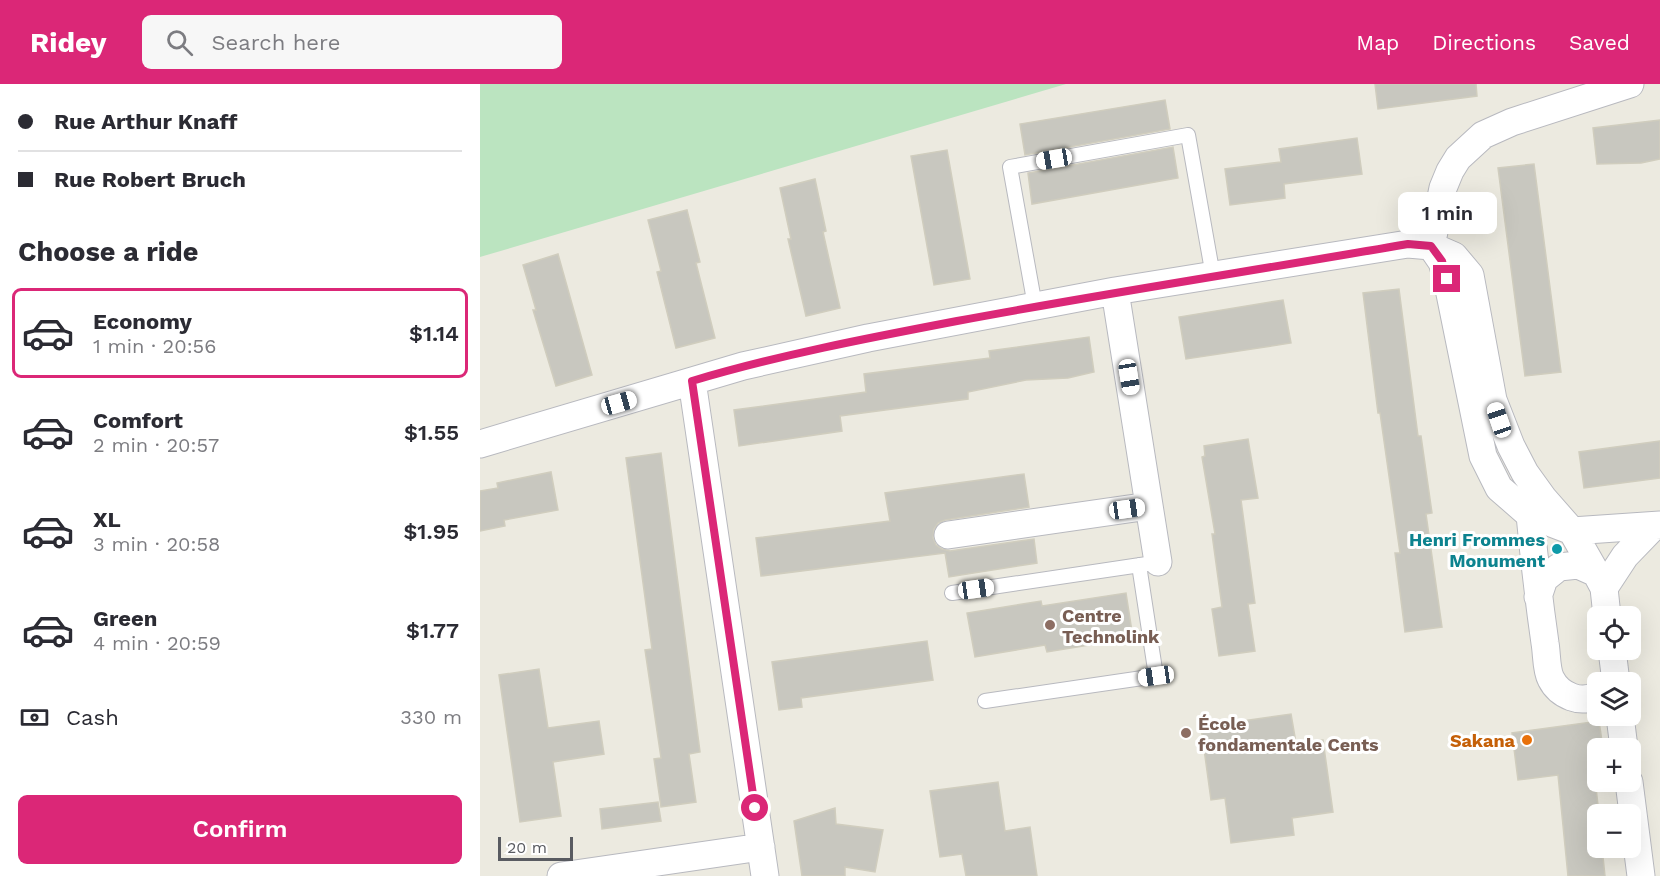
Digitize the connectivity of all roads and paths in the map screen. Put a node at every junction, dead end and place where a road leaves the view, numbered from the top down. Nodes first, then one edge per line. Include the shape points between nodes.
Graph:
1 (1630, 84) edge
2 (1431, 246) junction
3 (1213, 276) junction
4 (1115, 291) junction
5 (1035, 306) junction
6 (692, 381) junction
7 (480, 444) edge
8 (1149, 506) junction
9 (1530, 515) junction
10 (1657, 526) edge
11 (1572, 531) junction
12 (948, 535) dead end
13 (1149, 563) junction
14 (1600, 581) junction
15 (952, 592) dead end
16 (1538, 597) junction
17 (1605, 606) edge
18 (1587, 698) edge
19 (985, 701) dead end
20 (1630, 792) edge
21 (761, 847) junction
22 (561, 876) edge
23 (765, 876) edge
24 (1641, 876) edge

1 - 2 street via 1482,135 1450,171
2 - 3 street via 1408,244
2 - 9 street via 1442,261 1447,279 1483,456 1499,488
2 - 11 street via 1454,255 1470,275 1499,420 1525,473
3 - 4 street
3 - 5 lane via 1188,135 1010,167
4 - 5 street
4 - 8 street
5 - 6 street via 868,338
6 - 7 street
6 - 21 street
8 - 12 street
8 - 13 street
9 - 11 street
9 - 16 street
10 - 11 street
10 - 14 street
11 - 14 street
13 - 15 lane
13 - 19 lane via 1156,676
14 - 16 street via 1578,565 1559,567 1545,579
14 - 17 street
16 - 18 street via 1550,679 1561,692 1578,700
20 - 24 street
21 - 22 street
21 - 23 street

